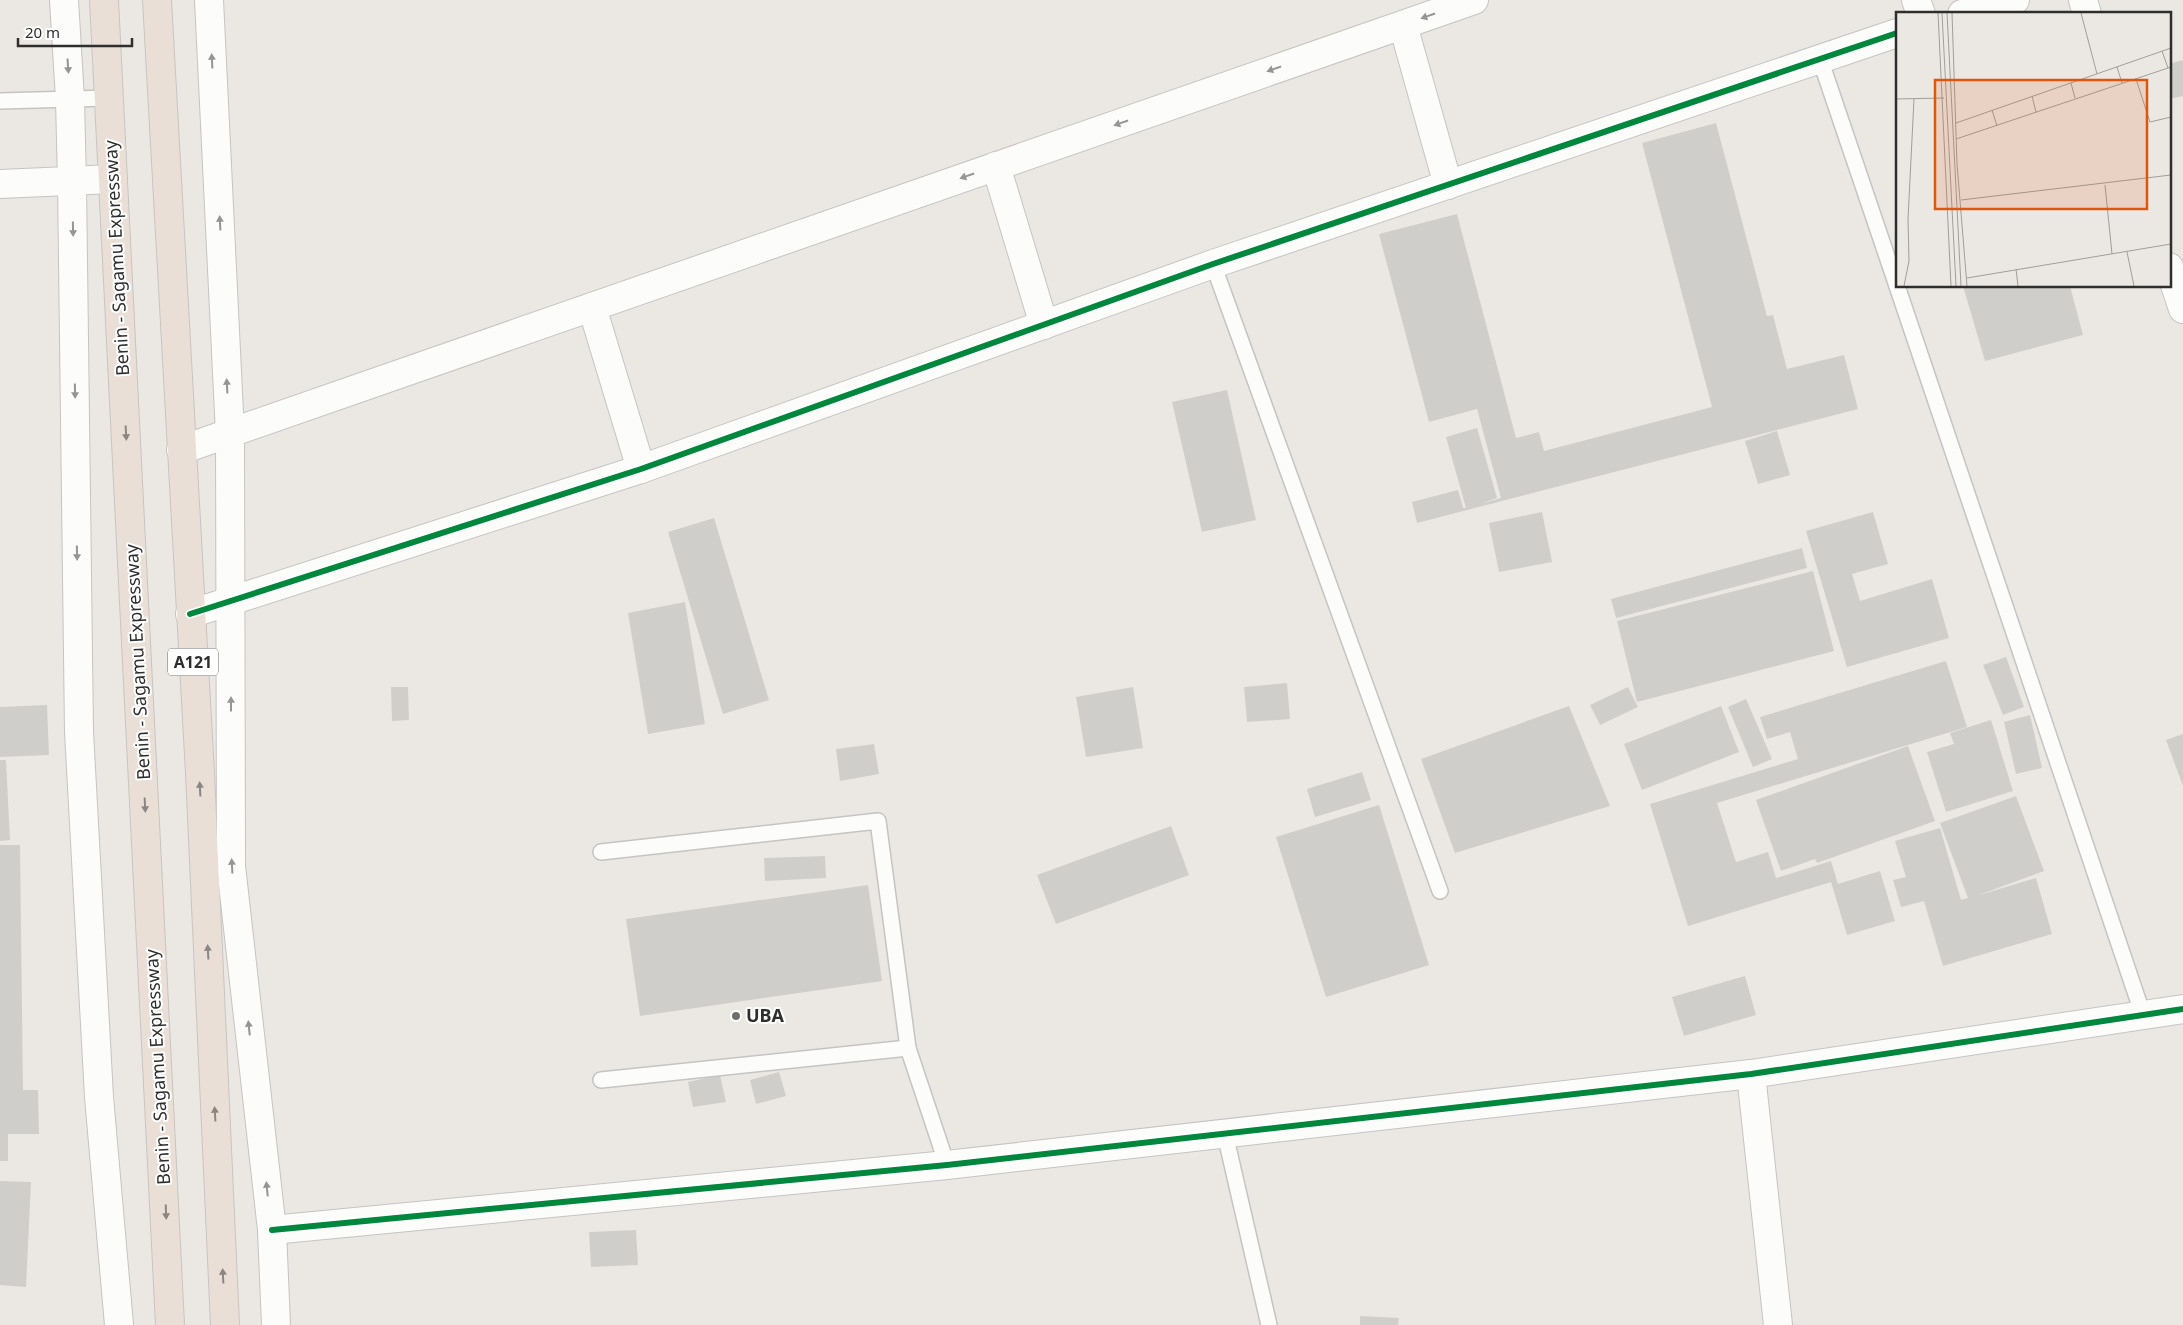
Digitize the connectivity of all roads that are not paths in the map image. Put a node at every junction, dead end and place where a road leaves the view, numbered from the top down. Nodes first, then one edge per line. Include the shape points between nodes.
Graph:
1 (64, 0) edge
2 (104, 0) edge
3 (157, 0) edge
4 (209, 0) edge
5 (1474, 0) edge
6 (2015, 0) edge
7 (1970, 12) edge
8 (1403, 25) junction
9 (1896, 33) edge
10 (1820, 59) junction
11 (109, 98) junction
12 (70, 99) junction
13 (0, 101) edge
14 (996, 166) junction
15 (113, 179) junction
16 (72, 182) junction
17 (0, 184) edge
18 (1448, 185) junction
19 (1213, 264) junction
20 (2170, 270) edge
21 (1896, 283) edge
22 (1898, 288) edge
23 (592, 307) junction
24 (2183, 310) edge
25 (1044, 325) junction
26 (230, 434) junction
27 (182, 450) junction
28 (641, 469) junction
29 (232, 601) junction
30 (190, 614) junction
31 (601, 852) dead end
32 (1440, 891) dead end
33 (2183, 1009) edge
34 (2143, 1015) junction
35 (908, 1048) junction
36 (1751, 1074) junction
37 (601, 1080) dead end
38 (1225, 1134) junction
39 (947, 1165) junction
40 (272, 1230) junction
41 (119, 1325) edge
42 (170, 1325) edge
43 (225, 1325) edge
44 (276, 1325) edge
45 (1269, 1325) edge
46 (1778, 1325) edge

1 -> 12 street
2 - 11 highway, Benin - Sagamu Expressway
3 - 27 highway, A121
26 -> 4 street
5 -> 8 street
6 - 7 street
8 -> 14 street
8 - 18 street
9 - 10 street
10 - 18 street
10 - 21 lane
11 - 12 lane
11 - 15 highway, Benin - Sagamu Expressway
12 - 13 lane
12 - 16 street
14 -> 23 street
14 - 25 street
15 - 16 street
15 -> 42 highway, Benin - Sagamu Expressway
16 - 17 street
16 -> 41 street via 78,732 99,1097
18 - 19 street
19 - 25 street
19 - 32 lane
20 - 24 street
22 - 34 lane
23 - 26 street
23 - 28 street
25 - 28 street
26 - 27 street
26 - 29 street
27 - 30 highway, A121
28 - 29 street
29 - 30 street
40 -> 29 street via 231,866
43 -> 30 highway, A121
31 - 35 lane via 878,821
33 - 34 street
34 - 36 street
35 - 37 lane
35 - 39 lane
36 - 38 street
36 - 46 street
38 - 39 street
38 - 45 lane
39 - 40 street
40 - 44 street

